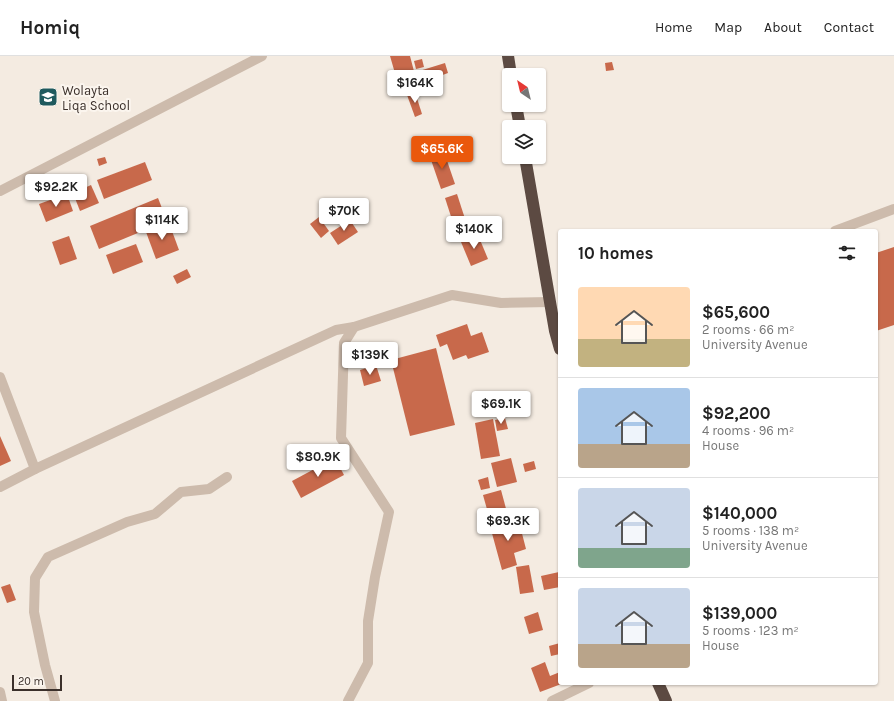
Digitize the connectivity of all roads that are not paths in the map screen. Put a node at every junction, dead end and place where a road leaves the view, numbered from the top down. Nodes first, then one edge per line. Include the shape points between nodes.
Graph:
1 (262, 56) edge
2 (508, 56) edge
3 (510, 68) edge
4 (526, 164) edge
5 (0, 191) edge
6 (894, 209) edge
7 (839, 229) edge
8 (550, 302) junction
9 (354, 327) junction
10 (557, 330) edge
11 (0, 377) edge
12 (35, 469) junction
13 (227, 477) dead end
14 (0, 487) edge
15 (585, 685) edge
16 (659, 685) edge
17 (0, 692) edge
18 (2, 701) edge
19 (56, 701) edge
20 (348, 701) edge
21 (552, 701) edge
22 (666, 701) edge

1 - 5 street
2 - 3 highway
4 - 8 highway
6 - 7 street
8 - 9 street via 502,303 452,295
8 - 10 highway
9 - 12 street via 336,330
9 - 20 street via 344,343 341,438 389,512 369,613 368,662
11 - 12 street
12 - 14 street
13 - 19 street via 209,489 181,492 156,514 127,522 48,557 35,578 34,612 45,665
15 - 21 street
16 - 22 highway
17 - 18 street

